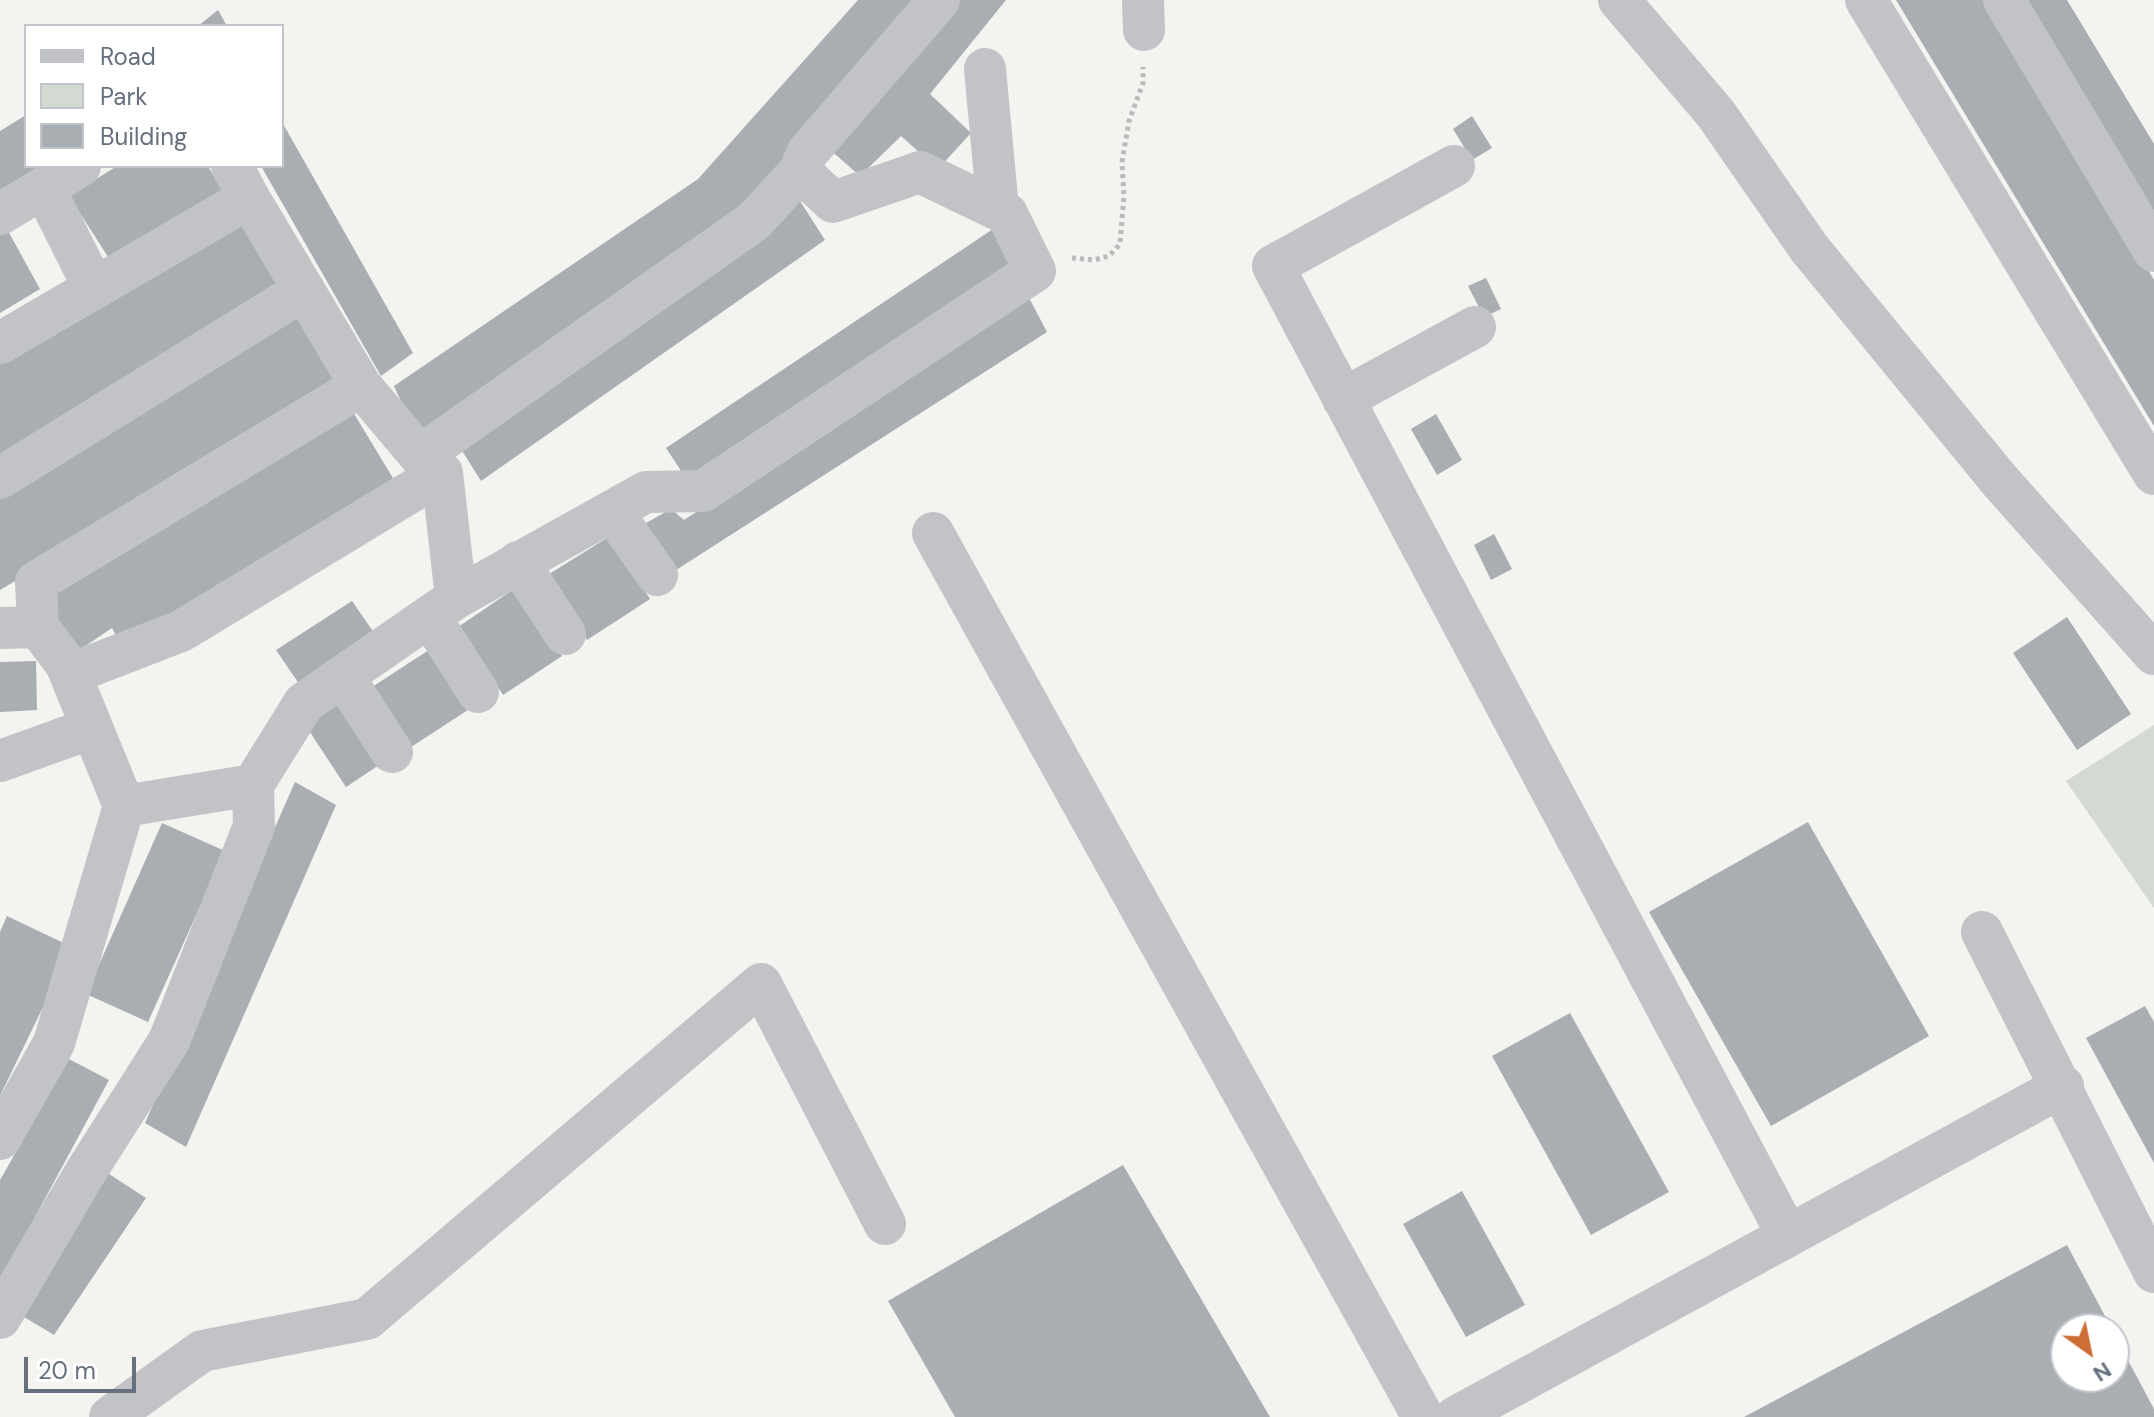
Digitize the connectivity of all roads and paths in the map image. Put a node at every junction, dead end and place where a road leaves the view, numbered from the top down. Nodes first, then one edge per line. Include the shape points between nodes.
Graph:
1 (939, 0) edge
2 (1619, 0) edge
3 (1866, 0) edge
4 (2004, 0) edge
5 (1143, 15) edge
6 (985, 69) dead end
7 (1454, 166) dead end
8 (77, 168) edge
9 (800, 171) junction
10 (240, 182) edge
11 (44, 188) junction
12 (998, 209) junction
13 (0, 214) edge
14 (2154, 251) edge
15 (1065, 258) dead end
16 (94, 288) junction
17 (304, 290) junction
18 (1475, 327) dead end
19 (0, 343) edge
20 (361, 386) junction
21 (1343, 399) junction
22 (431, 465) junction
23 (2154, 474) edge
24 (0, 478) edge
25 (612, 511) junction
26 (933, 533) dead end
27 (518, 562) junction
28 (657, 575) dead end
29 (443, 607) junction
30 (19, 628) edge
31 (565, 634) dead end
32 (2154, 654) edge
33 (70, 674) junction
34 (343, 676) junction
35 (478, 692) dead end
36 (92, 728) junction
37 (392, 752) dead end
38 (0, 761) edge
39 (253, 785) junction
40 (124, 806) junction
41 (1982, 932) dead end
42 (2063, 1086) junction
43 (0, 1139) edge
44 (885, 1224) dead end
45 (1788, 1236) junction
46 (2154, 1272) edge
47 (0, 1318) edge
48 (110, 1417) edge
49 (1423, 1417) edge
50 (1456, 1417) edge

1 - 9 lane via 807,153
2 - 32 lane via 1716,114 1809,248 1990,469
3 - 23 lane
4 - 14 lane
5 - 15 path via 1143,83 1122,162 1120,244 1109,256 1094,260
6 - 12 lane
7 - 21 lane via 1273,266
8 - 11 lane
9 - 12 lane via 833,202 920,172
9 - 22 lane via 754,221
10 - 16 lane
10 - 17 lane
11 - 13 lane
11 - 16 lane
12 - 25 lane via 1007,214 1035,271 703,491 646,492
16 - 19 lane
17 - 20 lane
17 - 24 lane
18 - 21 lane
20 - 22 lane
20 - 30 lane via 36,582
21 - 45 lane
22 - 29 lane
22 - 33 lane via 181,631
25 - 27 lane
25 - 28 lane
26 - 49 lane
27 - 29 lane
27 - 31 lane
29 - 34 lane
29 - 35 lane
30 - 33 lane
33 - 36 lane
34 - 37 lane
34 - 39 lane via 304,703
36 - 38 lane
36 - 40 lane
39 - 40 lane
39 - 47 lane via 254,826 169,1041
40 - 43 lane via 54,1043
41 - 42 lane
42 - 45 lane
42 - 46 lane
44 - 48 lane via 761,984 367,1319 202,1351
45 - 50 lane

